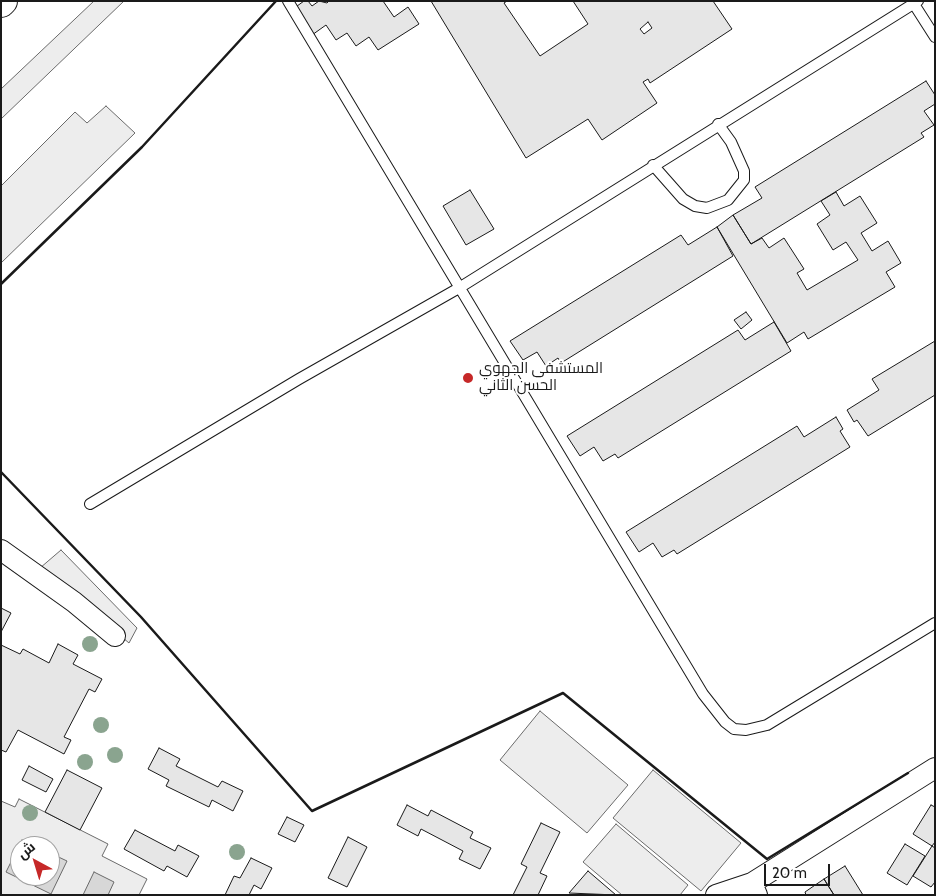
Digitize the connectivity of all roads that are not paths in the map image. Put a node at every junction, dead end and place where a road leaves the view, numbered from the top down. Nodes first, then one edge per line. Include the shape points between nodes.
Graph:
1 (288, 1) edge
2 (915, 2) edge
3 (935, 37) edge
4 (718, 124) junction
5 (653, 165) junction
6 (459, 288) junction
7 (90, 504) dead end
8 (1, 550) edge
9 (935, 623) edge
10 (115, 636) dead end
11 (935, 768) edge
12 (755, 889) edge
13 (716, 895) edge

1 - 6 lane
2 - 3 lane
2 - 4 lane
4 - 5 lane
4 - 5 lane via 731,142 744,171 744,180 728,200 706,208 695,206 683,199
5 - 6 lane
6 - 7 lane
6 - 9 lane via 704,694 734,729 756,729 768,724
8 - 10 street
11 - 12 street
12 - 13 street

